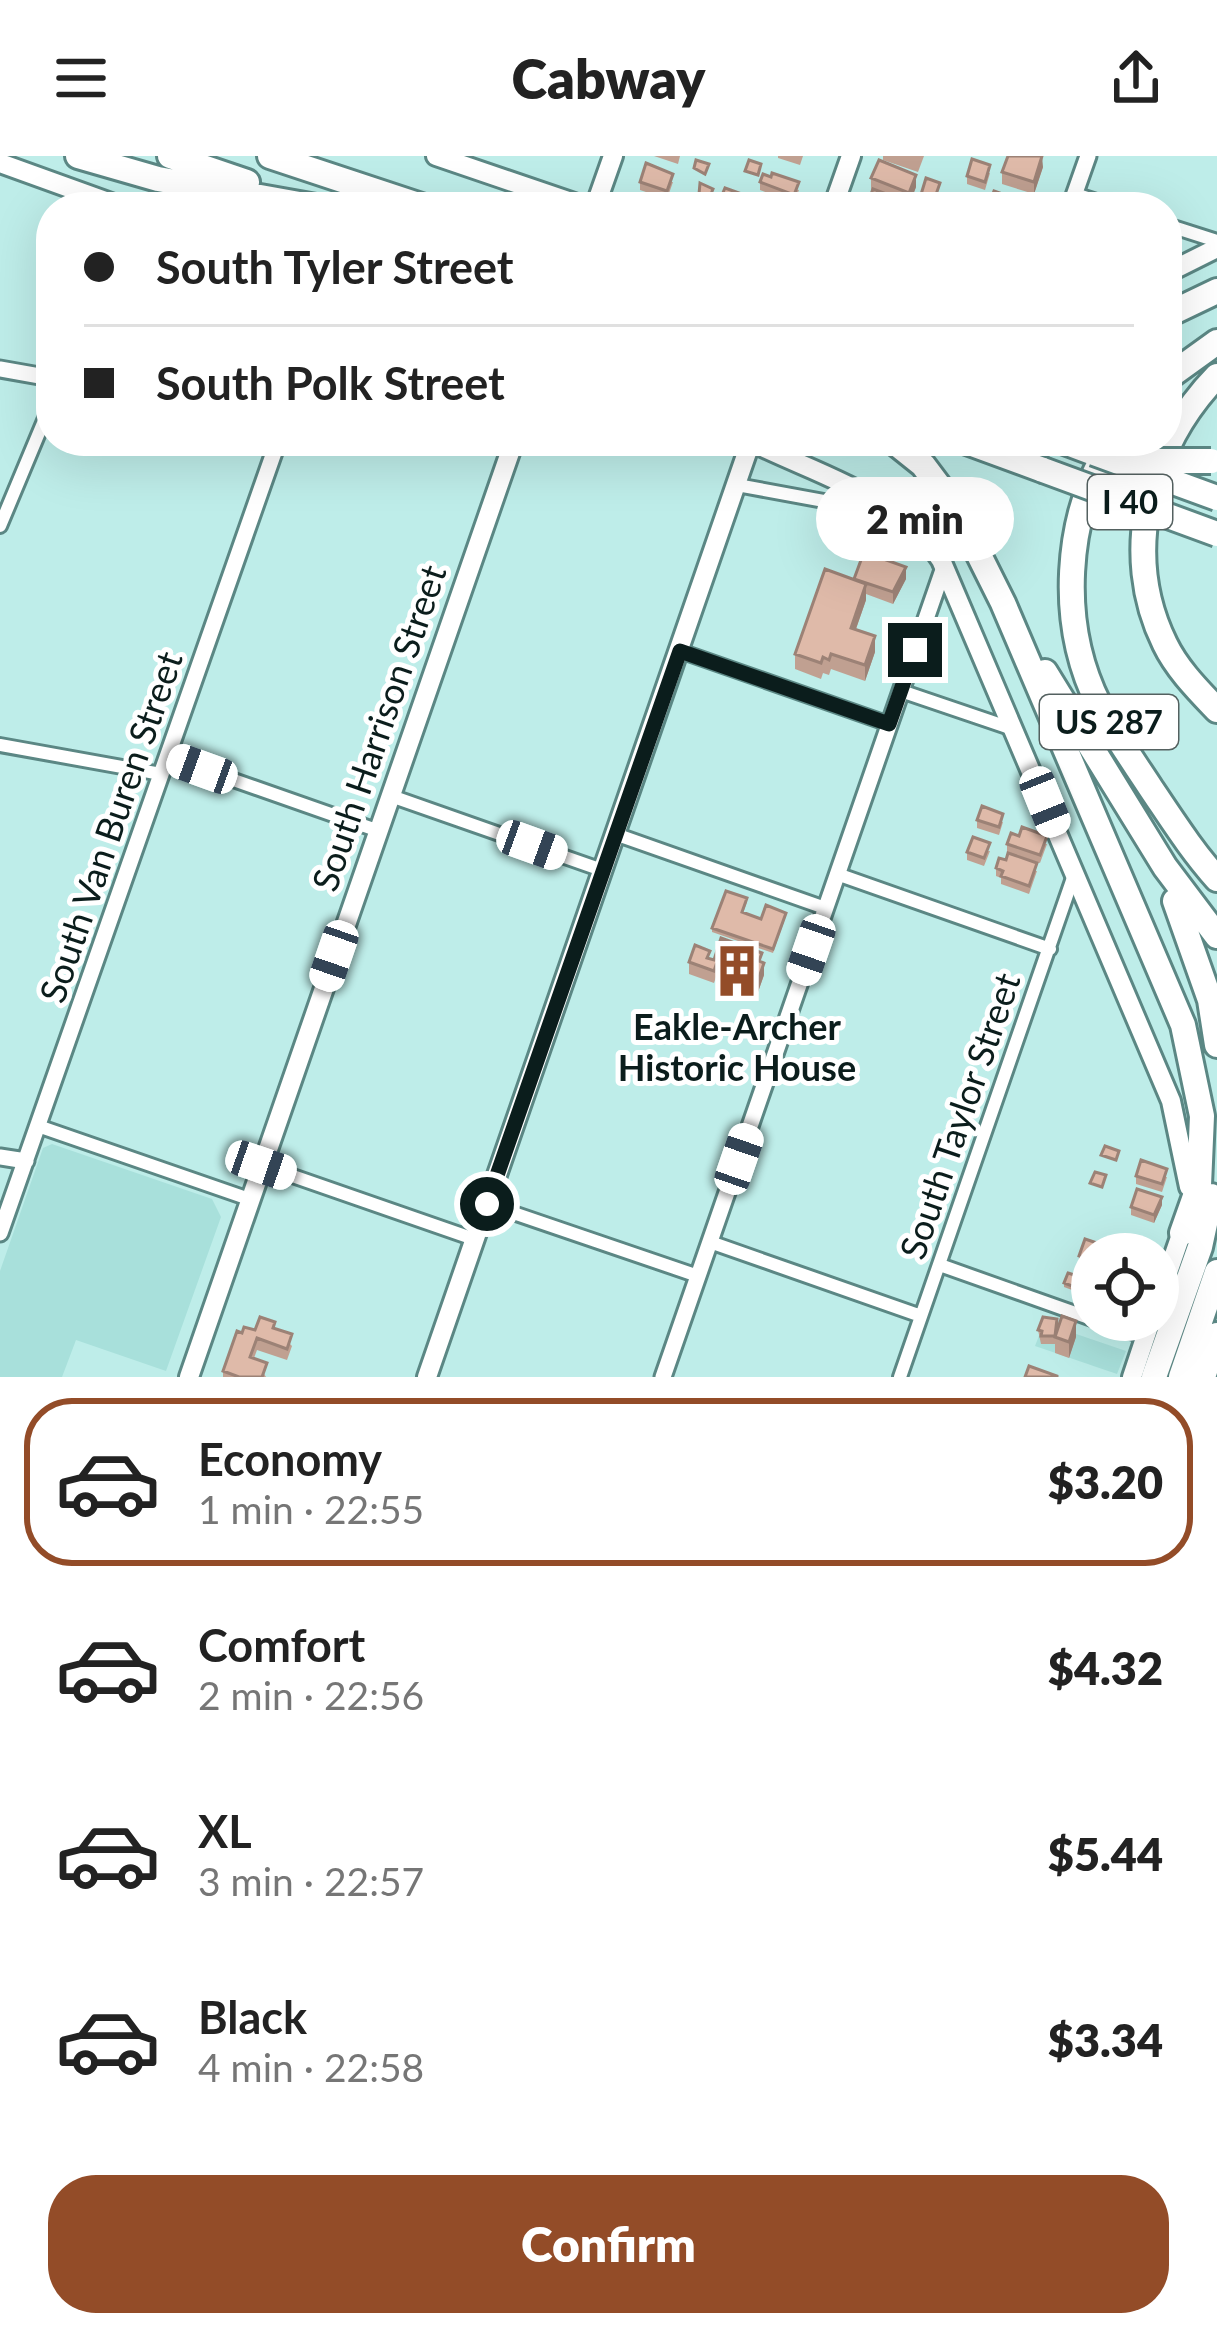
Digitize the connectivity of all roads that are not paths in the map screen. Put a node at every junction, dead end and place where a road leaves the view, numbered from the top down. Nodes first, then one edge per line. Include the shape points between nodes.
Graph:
1 (78, 156) edge
2 (170, 156) edge
3 (270, 156) edge
4 (436, 156) edge
5 (613, 156) edge
6 (850, 156) edge
7 (1088, 156) edge
8 (0, 163) edge
9 (532, 190) joint
10 (80, 192) edge
11 (232, 192) edge
12 (274, 192) edge
13 (379, 192) edge
14 (538, 192) edge
15 (600, 192) edge
16 (838, 192) edge
17 (1076, 192) edge
18 (1184, 230) joint
19 (1182, 240) edge
20 (1217, 245) edge
21 (1182, 265) edge
22 (1217, 291) edge
23 (1182, 308) edge
24 (1217, 342) edge
25 (1182, 367) edge
26 (0, 369) edge
27 (36, 375) edge
28 (1217, 376) edge
29 (1182, 420) edge
30 (36, 440) edge
31 (273, 456) edge
32 (509, 456) edge
33 (745, 456) edge
34 (779, 456) edge
35 (796, 456) edge
36 (909, 456) edge
37 (1005, 456) edge
38 (1100, 456) edge
39 (1123, 456) edge
40 (1123, 456) edge
41 (1162, 456) edge
42 (1214, 461) edge
43 (798, 466) junction
44 (736, 485) junction
45 (1217, 498) edge
46 (900, 514) junction
47 (0, 526) edge
48 (1217, 534) edge
49 (944, 567) junction
50 (1003, 603) junction
51 (680, 651) junction
52 (901, 691) junction
53 (1217, 710) edge
54 (889, 724) junction
55 (1016, 730) junction
56 (0, 745) edge
57 (168, 757) junction
58 (161, 774) junction
59 (391, 796) junction
60 (1132, 812) junction
61 (379, 831) junction
62 (615, 834) junction
63 (602, 870) junction
64 (837, 874) junction
65 (1074, 874) junction
66 (1217, 879) edge
67 (825, 908) junction
68 (1061, 916) junction
69 (1098, 925) junction
70 (1217, 936) edge
71 (1050, 949) junction
72 (1217, 1045) edge
73 (38, 1126) junction
74 (1217, 1152) edge
75 (0, 1157) edge
76 (26, 1161) junction
77 (261, 1165) junction
78 (249, 1198) junction
79 (487, 1204) junction
80 (0, 1233) edge
81 (1182, 1233) junction
82 (474, 1239) junction
83 (710, 1242) junction
84 (1179, 1242) edge
85 (940, 1265) junction
86 (1217, 1272) edge
87 (698, 1276) junction
88 (1071, 1311) edge
89 (922, 1316) junction
90 (1216, 1340) edge
91 (1144, 1341) edge
92 (189, 1377) edge
93 (427, 1377) edge
94 (663, 1377) edge
95 (900, 1377) edge
96 (1132, 1377) edge
97 (1154, 1377) edge
98 (1181, 1377) edge
99 (1203, 1377) edge

1 - 11 highway
2 - 12 highway
3 - 13 highway
4 - 9 main road
5 - 15 main road
6 - 16 main road
7 - 17 street
8 - 10 main road
9 - 14 main road
18 - 19 street
18 - 20 street
20 - 21 main road
22 - 23 highway
24 - 25 highway
26 - 27 street
28 - 29 highway
30 - 47 street
31 - 57 street, South Van Buren Street
32 - 59 main road, South Harrison Street
33 - 44 main road
34 - 43 main road
35 - 43 main road
36 - 50 highway via 942,486
37 - 48 highway, I 40, bridge
38 - 66 highway, US 287 via 1075,538 1080,654 1117,736
39 - 42 highway, bridge
40 - 45 highway, I 40, bridge
41 - 53 highway via 1144,538 1149,596 1165,644
43 - 46 main road
44 - 46 street
44 - 51 main road
46 - 49 main road
49 - 52 street
49 - 55 main road
50 - 60 highway
50 - 81 highway via 1192,1056 1202,1153
51 - 54 street
51 - 62 main road
52 - 54 street
52 - 55 street
54 - 64 street
55 - 65 main road
56 - 58 street
57 - 58 street, South Van Buren Street
57 - 61 street
58 - 73 street, South Van Buren Street
59 - 61 main road, South Harrison Street
59 - 63 street
60 - 70 highway
60 - 72 highway via 1187,926
61 - 77 main road, South Harrison Street
62 - 63 main road
62 - 67 street
63 - 79 main road
64 - 67 street
64 - 71 street
65 - 68 street, South Taylor Street
65 - 69 main road
67 - 83 street
68 - 69 street
68 - 71 street, South Taylor Street
69 - 81 main road via 1171,1101 1190,1176
71 - 85 street, South Taylor Street
73 - 76 street, South Van Buren Street
73 - 78 street
74 - 97 highway via 1199,1246
75 - 76 street
76 - 80 street, South Van Buren Street
77 - 78 main road, South Harrison Street
77 - 82 street
78 - 92 main road, South Harrison Street
79 - 82 main road
79 - 87 street
81 - 84 main road
82 - 93 main road
83 - 87 street
83 - 89 street
85 - 88 street
85 - 89 street, South Taylor Street
86 - 98 highway
87 - 94 street
89 - 95 street, South Taylor Street
90 - 99 highway
91 - 96 main road

